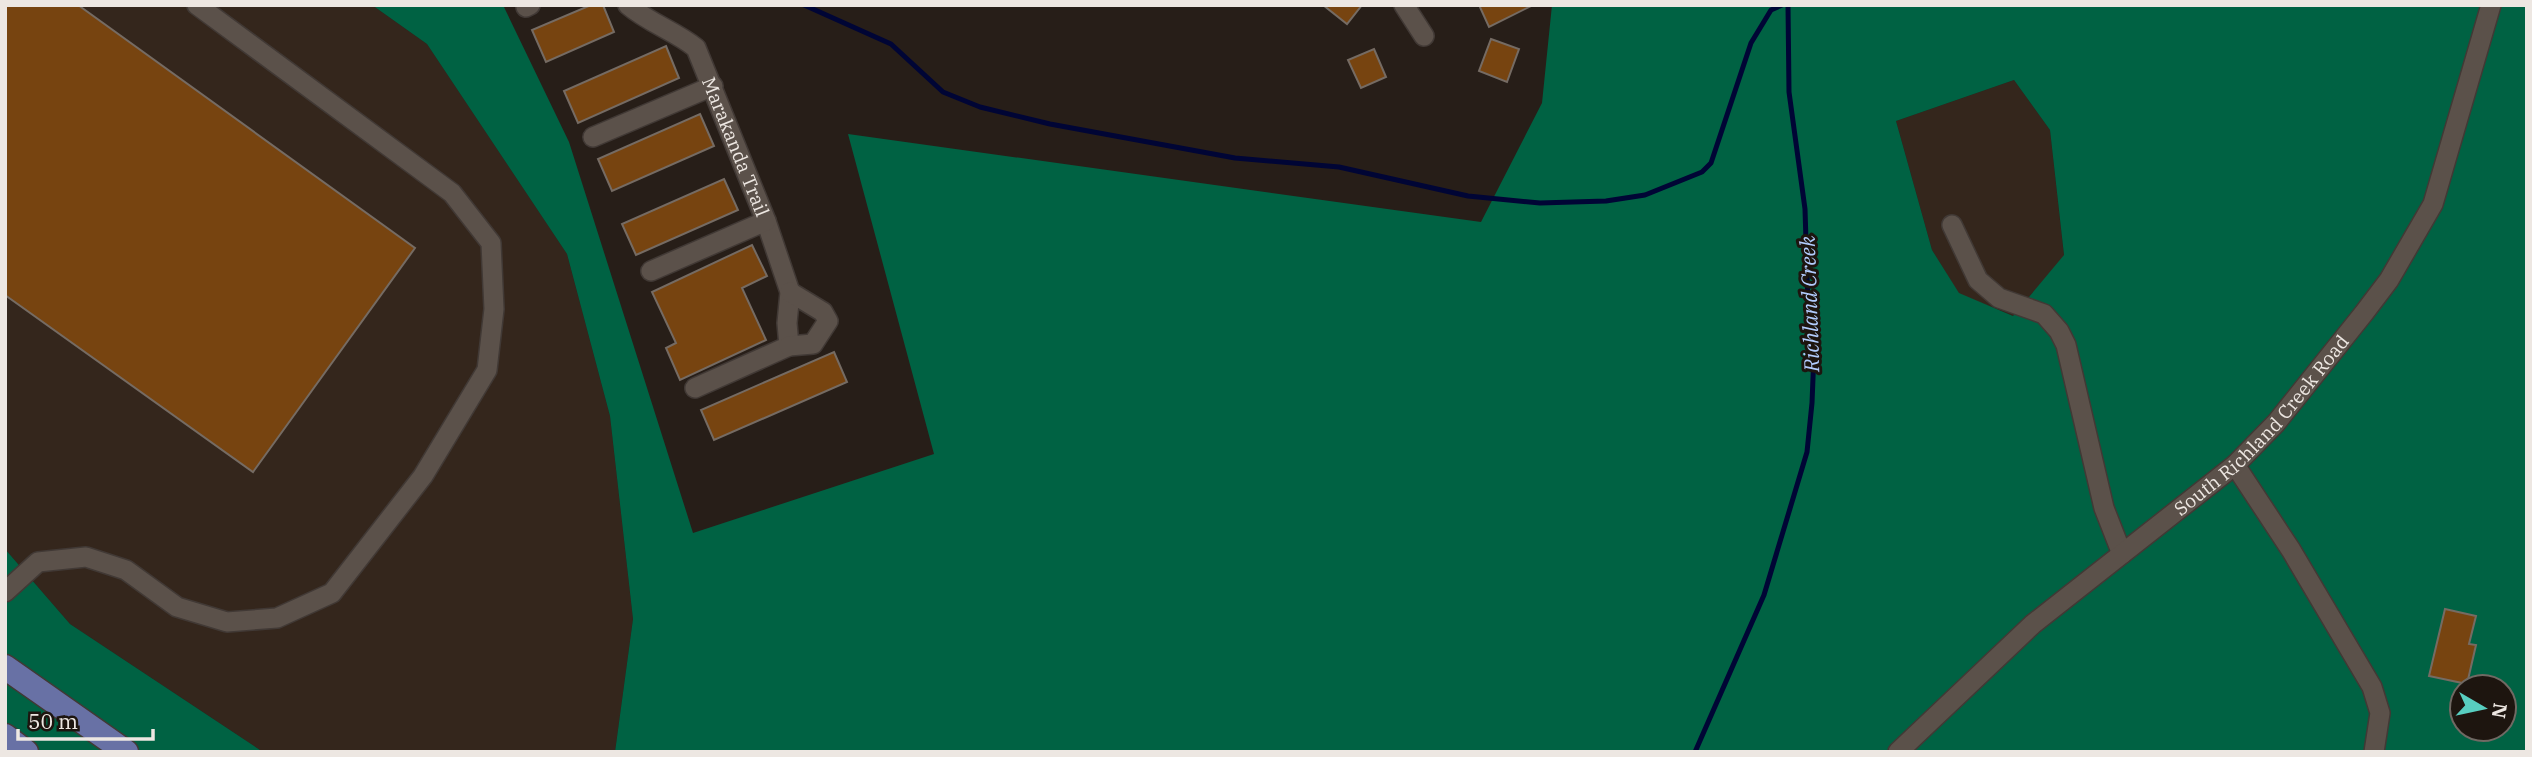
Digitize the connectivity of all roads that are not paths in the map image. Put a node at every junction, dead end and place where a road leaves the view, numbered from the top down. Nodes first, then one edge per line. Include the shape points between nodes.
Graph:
1 (197, 5) edge
2 (628, 5) edge
3 (1404, 5) edge
4 (2491, 5) edge
5 (1424, 36) dead end
6 (713, 86) junction
7 (593, 137) dead end
8 (766, 221) junction
9 (1952, 225) dead end
10 (651, 271) dead end
11 (790, 292) junction
12 (789, 346) junction
13 (695, 388) dead end
14 (2235, 465) junction
15 (2122, 554) junction
16 (5, 592) edge
17 (5, 667) edge
18 (5, 736) edge
19 (26, 752) edge
20 (126, 752) edge
21 (1898, 752) edge
22 (2374, 752) edge

1 - 16 street via 452,193 491,243 494,309 487,370 423,476 332,593 277,618 228,622 177,607 126,570 86,556 38,562
2 - 6 street, Marakanda Trail via 696,48
3 - 5 street
4 - 14 street, South Richland Creek Road via 2433,204 2364,313 2276,423
6 - 7 street
6 - 8 street, Marakanda Trail
8 - 10 street
8 - 11 street, Marakanda Trail
9 - 15 street via 1979,280 1999,298 2044,314 2059,331 2104,508
11 - 12 street, Marakanda Trail
11 - 12 street via 823,312 828,321 813,345
12 - 13 street
14 - 15 street, South Richland Creek Road
14 - 22 street via 2372,687 2380,713
15 - 21 street, South Richland Creek Road via 2033,624
17 - 20 main road
18 - 19 main road

